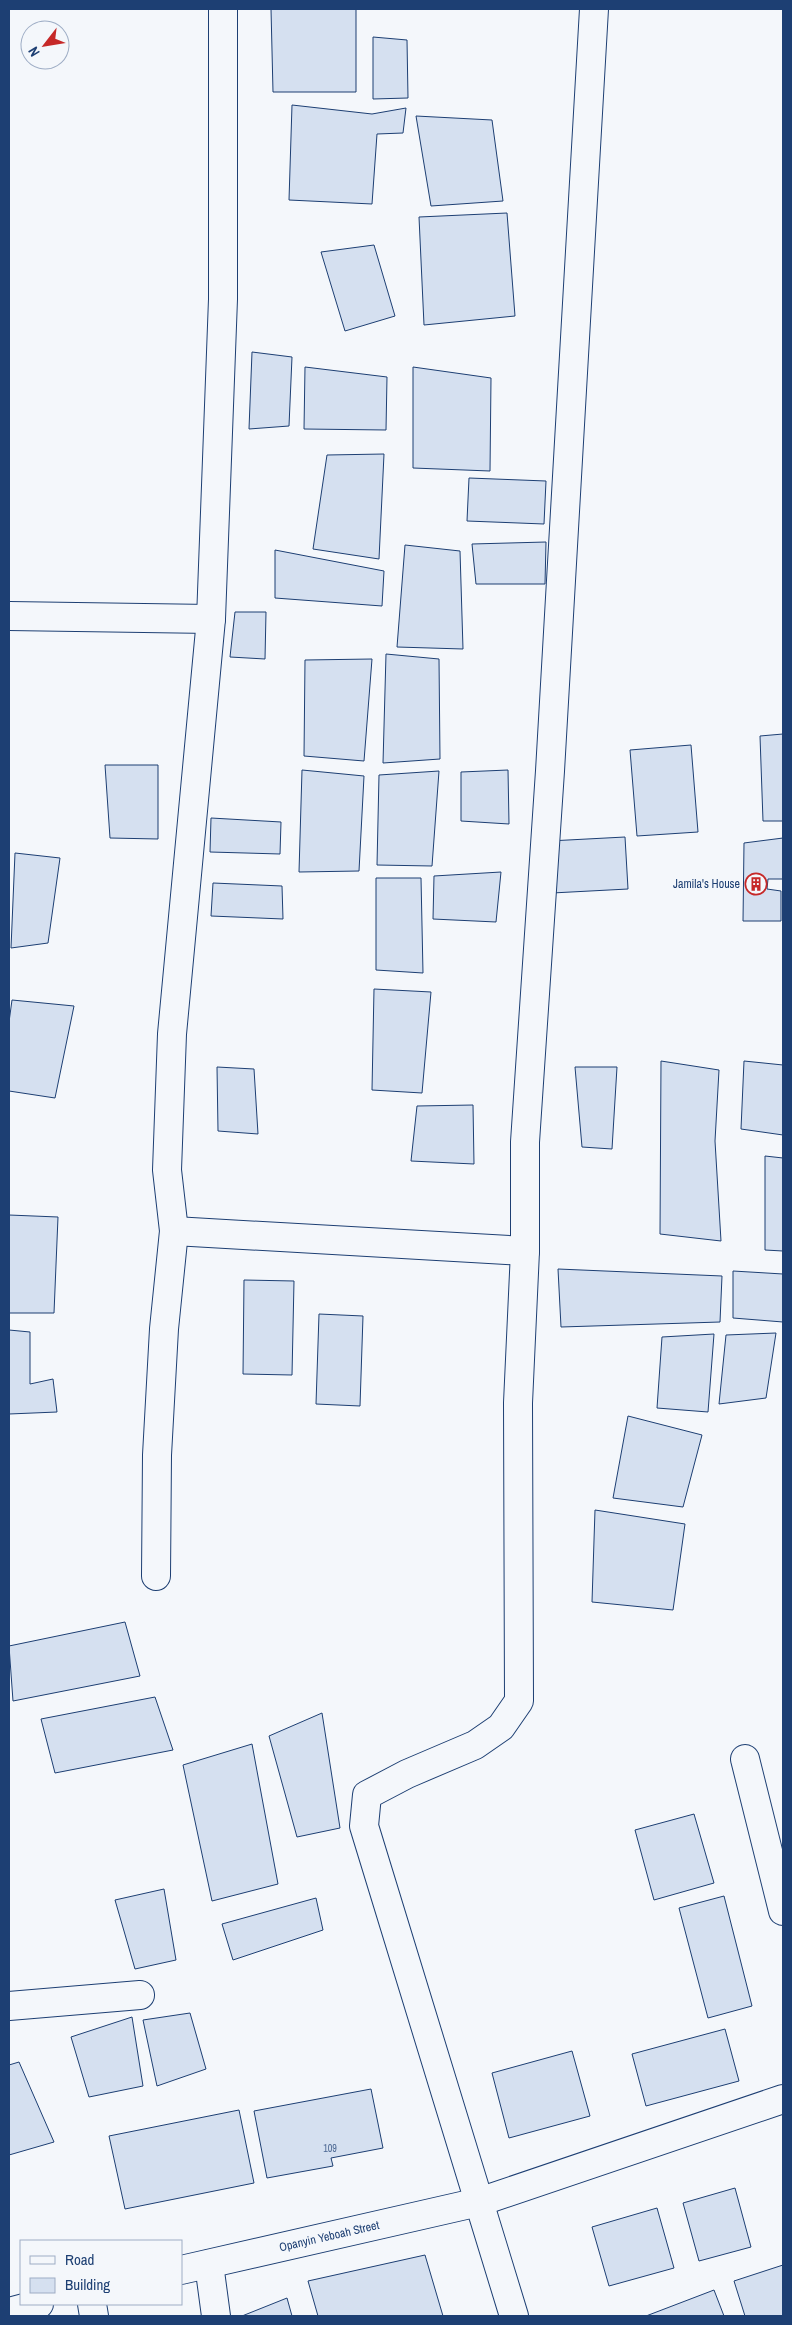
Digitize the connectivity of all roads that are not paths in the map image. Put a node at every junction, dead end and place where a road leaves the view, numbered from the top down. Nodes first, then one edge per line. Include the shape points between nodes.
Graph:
1 (223, 9) edge
2 (594, 9) edge
3 (9, 616) edge
4 (211, 619) junction
5 (174, 1230) junction
6 (525, 1251) junction
7 (156, 1576) dead end
8 (745, 1759) dead end
9 (783, 1911) edge
10 (140, 1995) dead end
11 (9, 2006) edge
12 (783, 2099) edge
13 (479, 2202) junction
14 (209, 2264) junction
15 (182, 2270) edge
16 (37, 2305) edge
17 (9, 2312) edge
18 (216, 2316) edge
19 (514, 2316) edge

1 - 4 street via 223,300
2 - 6 street via 525,1142
3 - 4 street
4 - 5 street via 172,1034 168,1170
5 - 6 street
5 - 7 street via 164,1329 157,1455
6 - 13 street via 518,1403 519,1701 501,1727 474,1745 368,1795 364,1826
8 - 9 street
10 - 11 street
12 - 13 street, Opanyin Yeboah Street
13 - 14 street, Opanyin Yeboah Street
13 - 19 street
14 - 15 street, Opanyin Yeboah Street
14 - 18 street
16 - 17 street

